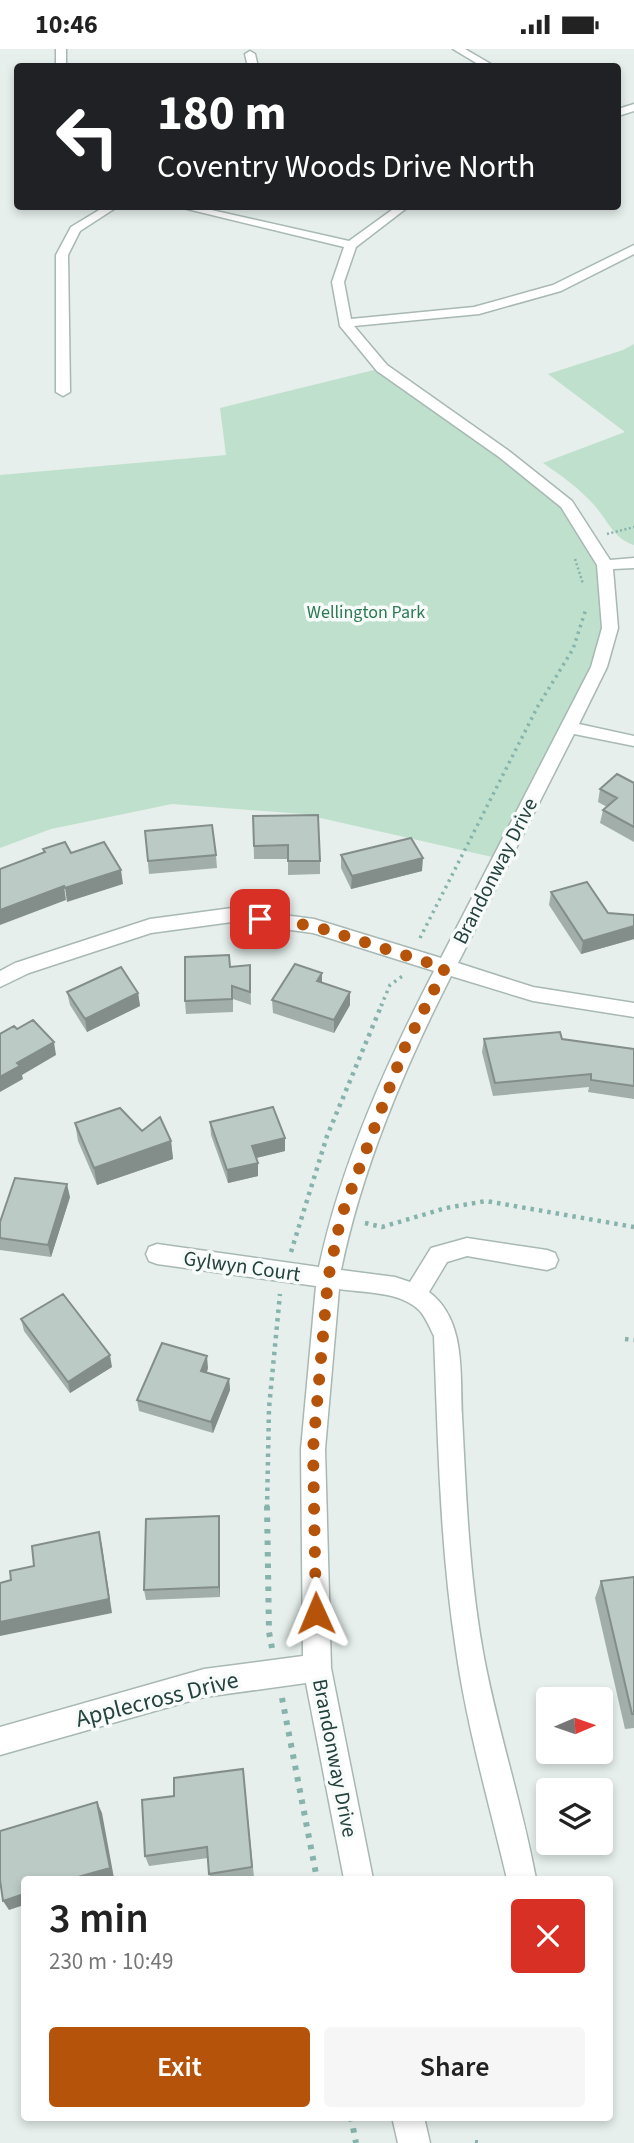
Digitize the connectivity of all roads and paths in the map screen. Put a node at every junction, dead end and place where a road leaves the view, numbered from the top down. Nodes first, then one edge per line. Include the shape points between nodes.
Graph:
1 (458, 49) edge
2 (250, 54) dead end
3 (252, 63) edge
4 (484, 63) edge
5 (106, 210) edge
6 (198, 210) edge
7 (399, 210) edge
8 (351, 245) junction
9 (634, 249) edge
10 (345, 323) junction
11 (63, 392) dead end
12 (634, 563) edge
13 (605, 565) junction
14 (568, 727) junction
15 (634, 741) edge
16 (445, 968) junction
17 (0, 980) edge
18 (634, 1010) edge
19 (341, 1217) junction
20 (634, 1227) edge
21 (157, 1254) dead end
22 (547, 1261) dead end
23 (328, 1279) junction
24 (415, 1294) junction
25 (625, 1339) dead end
26 (634, 1340) edge
27 (317, 1668) junction
28 (284, 1704) dead end
29 (0, 1741) edge
30 (316, 1876) edge
31 (358, 1876) edge
32 (521, 1876) edge
33 (352, 2121) edge
34 (409, 2121) edge
35 (356, 2143) edge
36 (414, 2143) edge

1 - 4 street
2 - 3 street
5 - 11 street via 75,229 62,255
6 - 8 street
7 - 8 street
8 - 10 street, Brandonway Drive via 338,282
9 - 10 street via 557,288 475,311
10 - 13 street, Brandonway Drive via 400,382 567,504
12 - 13 street
13 - 14 street, Brandonway Drive via 610,628 599,667
14 - 15 street
14 - 16 street, Brandonway Drive
16 - 17 street via 314,926 232,915 150,926 22,968
16 - 18 street via 533,994
16 - 19 street, Brandonway Drive via 404,1049
19 - 20 path via 382,1227 486,1201
19 - 23 street, Brandonway Drive
21 - 23 street, Gylwyn Court
22 - 24 street via 467,1247 439,1255
23 - 24 street, Gylwyn Court via 395,1287
23 - 27 street, Brandonway Drive via 313,1449
24 - 32 street via 429,1305 446,1335 454,1517 469,1650
25 - 26 path
27 - 29 street, Applecross Drive via 204,1683
27 - 31 street, Brandonway Drive
28 - 30 path
33 - 35 path
34 - 36 street

